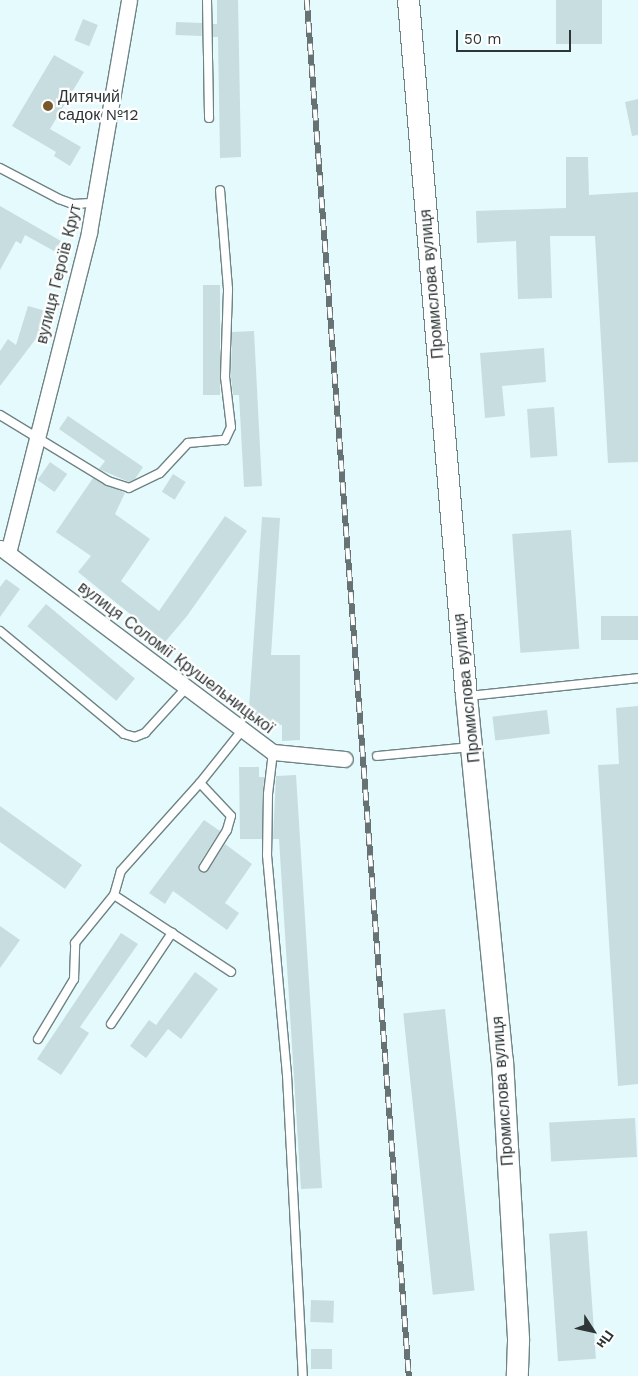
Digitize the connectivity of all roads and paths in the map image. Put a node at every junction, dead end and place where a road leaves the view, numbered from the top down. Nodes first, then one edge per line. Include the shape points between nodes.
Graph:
1 (129, 0) edge
2 (207, 0) edge
3 (408, 0) edge
4 (209, 118) dead end
5 (0, 168) edge
6 (220, 190) dead end
7 (96, 203) junction
8 (0, 415) edge
9 (38, 440) junction
10 (4, 550) edge
11 (0, 631) edge
12 (638, 678) edge
13 (186, 687) junction
14 (466, 696) junction
15 (244, 728) junction
16 (472, 747) junction
17 (273, 752) junction
18 (377, 756) dead end
19 (345, 759) dead end
20 (200, 783) junction
21 (204, 867) dead end
22 (114, 895) junction
23 (172, 933) junction
24 (230, 972) dead end
25 (111, 1024) dead end
26 (38, 1039) dead end
27 (303, 1376) edge
28 (517, 1376) edge

1 - 7 street, вулиця Героїв Крут
2 - 4 lane
3 - 14 street, Промислова вулиця
5 - 7 lane via 58,199 73,204
6 - 9 lane via 228,289 225,377 229,435 221,442 188,443 160,473 129,488 108,480
7 - 9 street, вулиця Героїв Крут
8 - 9 lane
9 - 10 street, вулиця Героїв Крут
10 - 13 street, вулиця Соломії Крушельницької
11 - 13 lane via 124,734 135,737 145,733
12 - 14 lane
13 - 15 street, вулиця Соломії Крушельницької
14 - 16 street, Промислова вулиця
15 - 17 street, вулиця Соломії Крушельницької
15 - 20 lane
16 - 18 lane
16 - 28 street, Промислова вулиця via 502,1060 518,1341
17 - 19 street, вулиця Соломії Крушельницької
17 - 27 lane via 268,794 268,855 287,1075
20 - 21 lane via 231,816 227,830
20 - 22 lane via 121,871
22 - 23 lane
22 - 26 lane via 75,943 74,979
23 - 24 lane
23 - 25 lane

